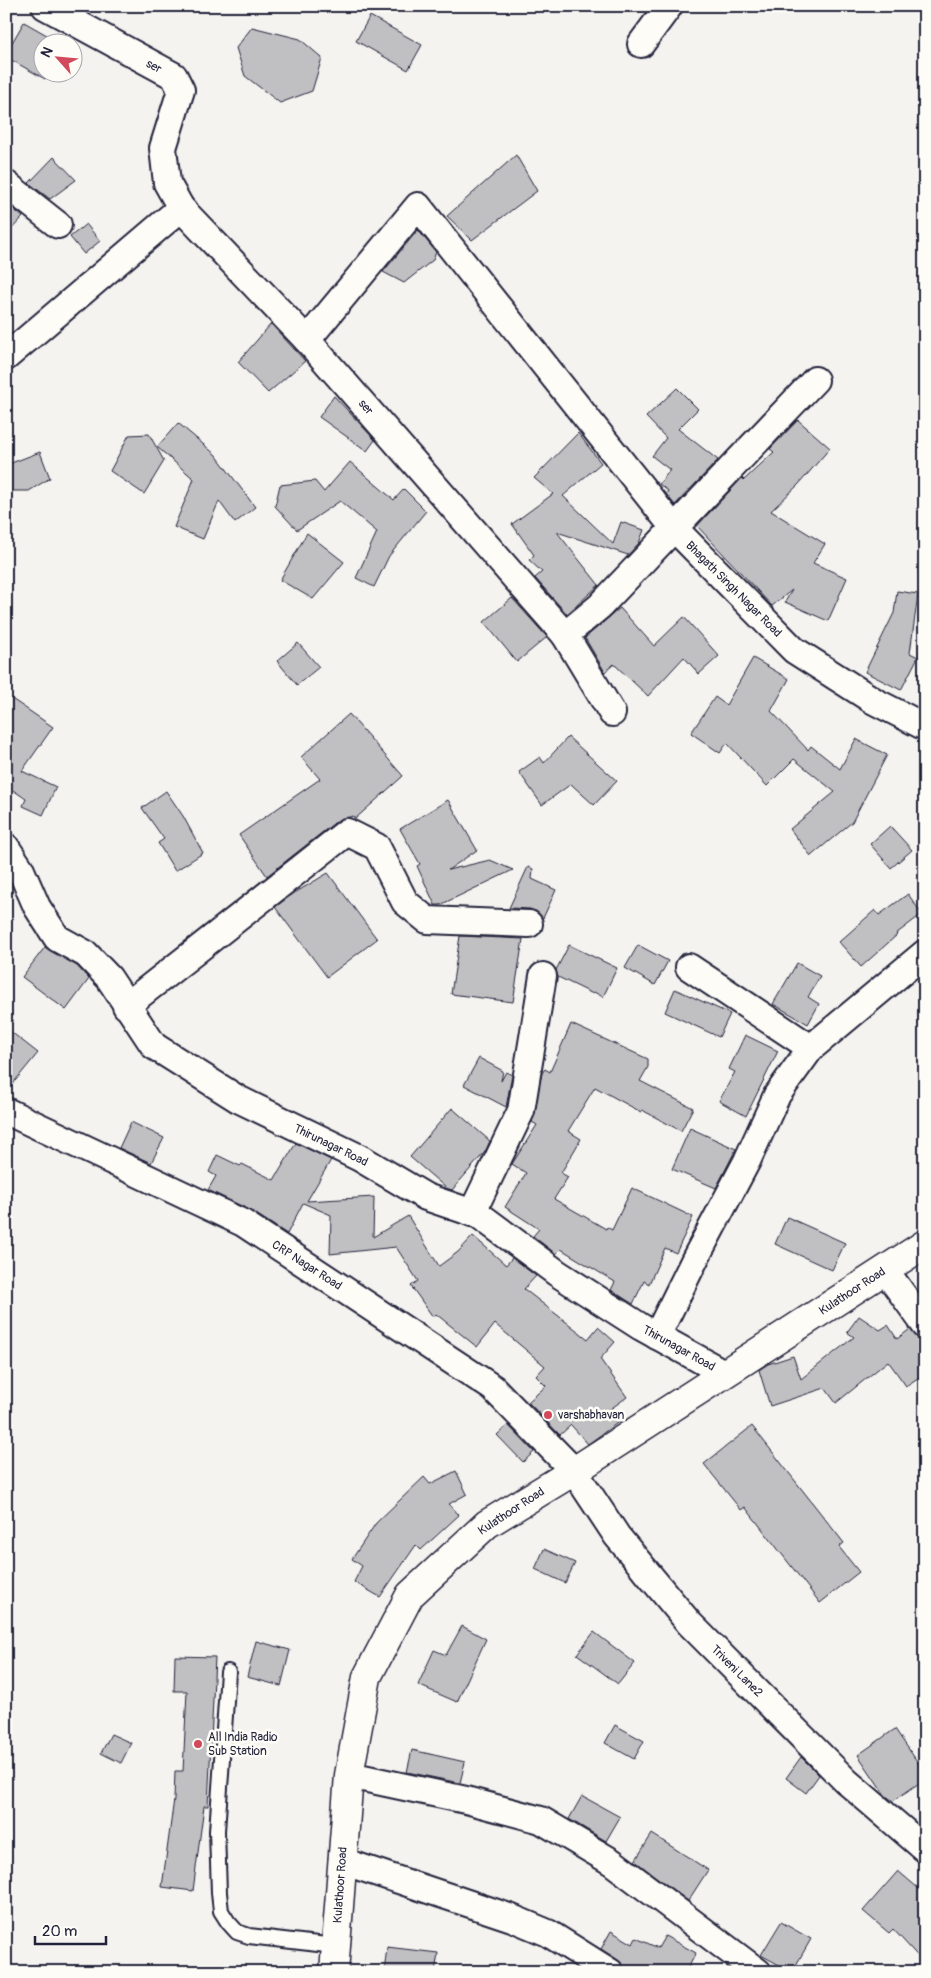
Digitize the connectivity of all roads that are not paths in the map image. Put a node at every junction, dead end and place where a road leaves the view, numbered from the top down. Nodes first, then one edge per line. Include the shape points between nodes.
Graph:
1 (45, 6) edge
2 (669, 6) edge
3 (641, 44) dead end
4 (6, 184) edge
5 (181, 208) junction
6 (58, 226) dead end
7 (308, 340) junction
8 (6, 357) edge
9 (815, 380) dead end
10 (674, 528) junction
11 (566, 635) junction
12 (612, 713) dead end
13 (925, 727) edge
14 (6, 847) edge
15 (530, 924) dead end
16 (925, 953) edge
17 (689, 967) dead end
18 (543, 976) dead end
19 (126, 1006) junction
20 (811, 1048) junction
21 (6, 1111) edge
22 (472, 1213) junction
23 (925, 1244) edge
24 (885, 1270) junction
25 (925, 1325) edge
26 (657, 1336) junction
27 (724, 1373) junction
28 (574, 1471) junction
29 (228, 1672) dead end
30 (349, 1775) junction
31 (925, 1849) edge
32 (342, 1861) junction
33 (335, 1959) edge
34 (610, 1972) edge
35 (758, 1972) edge

1 - 5 street, ser via 174,76 181,90 163,148 167,183
2 - 3 street
4 - 6 street
5 - 7 street, ser
5 - 8 street
7 - 10 street, Bhagath Singh Nagar Road via 418,206
7 - 11 street, ser
9 - 10 street
10 - 11 street via 600,606
10 - 13 street, Bhagath Singh Nagar Road via 794,650 874,701
11 - 12 street, ser
14 - 19 street, Thirunagar Road via 57,938 86,954 109,978
15 - 19 street via 427,920 405,902 378,847 347,832
16 - 20 street
17 - 20 street
18 - 22 street via 521,1111
19 - 22 street, Thirunagar Road via 154,1046 238,1099 360,1158 426,1197
20 - 26 street via 777,1095 747,1161
21 - 28 street, CRP Nagar Road via 243,1223 493,1388
22 - 26 street, Thirunagar Road via 480,1215 557,1273
23 - 24 main road, Kulathoor Road
24 - 25 street
24 - 27 main road, Kulathoor Road
26 - 27 street, Thirunagar Road
27 - 28 main road, Kulathoor Road
28 - 30 main road, Kulathoor Road via 487,1524 410,1595 366,1676
28 - 31 street, Triveni Lane2 via 618,1536 689,1623 846,1781
29 - 33 lane via 217,1831 221,1911 238,1932
30 - 32 main road, Kulathoor Road
30 - 35 street via 541,1820 612,1862
32 - 33 main road, Kulathoor Road
32 - 34 street via 548,1933

